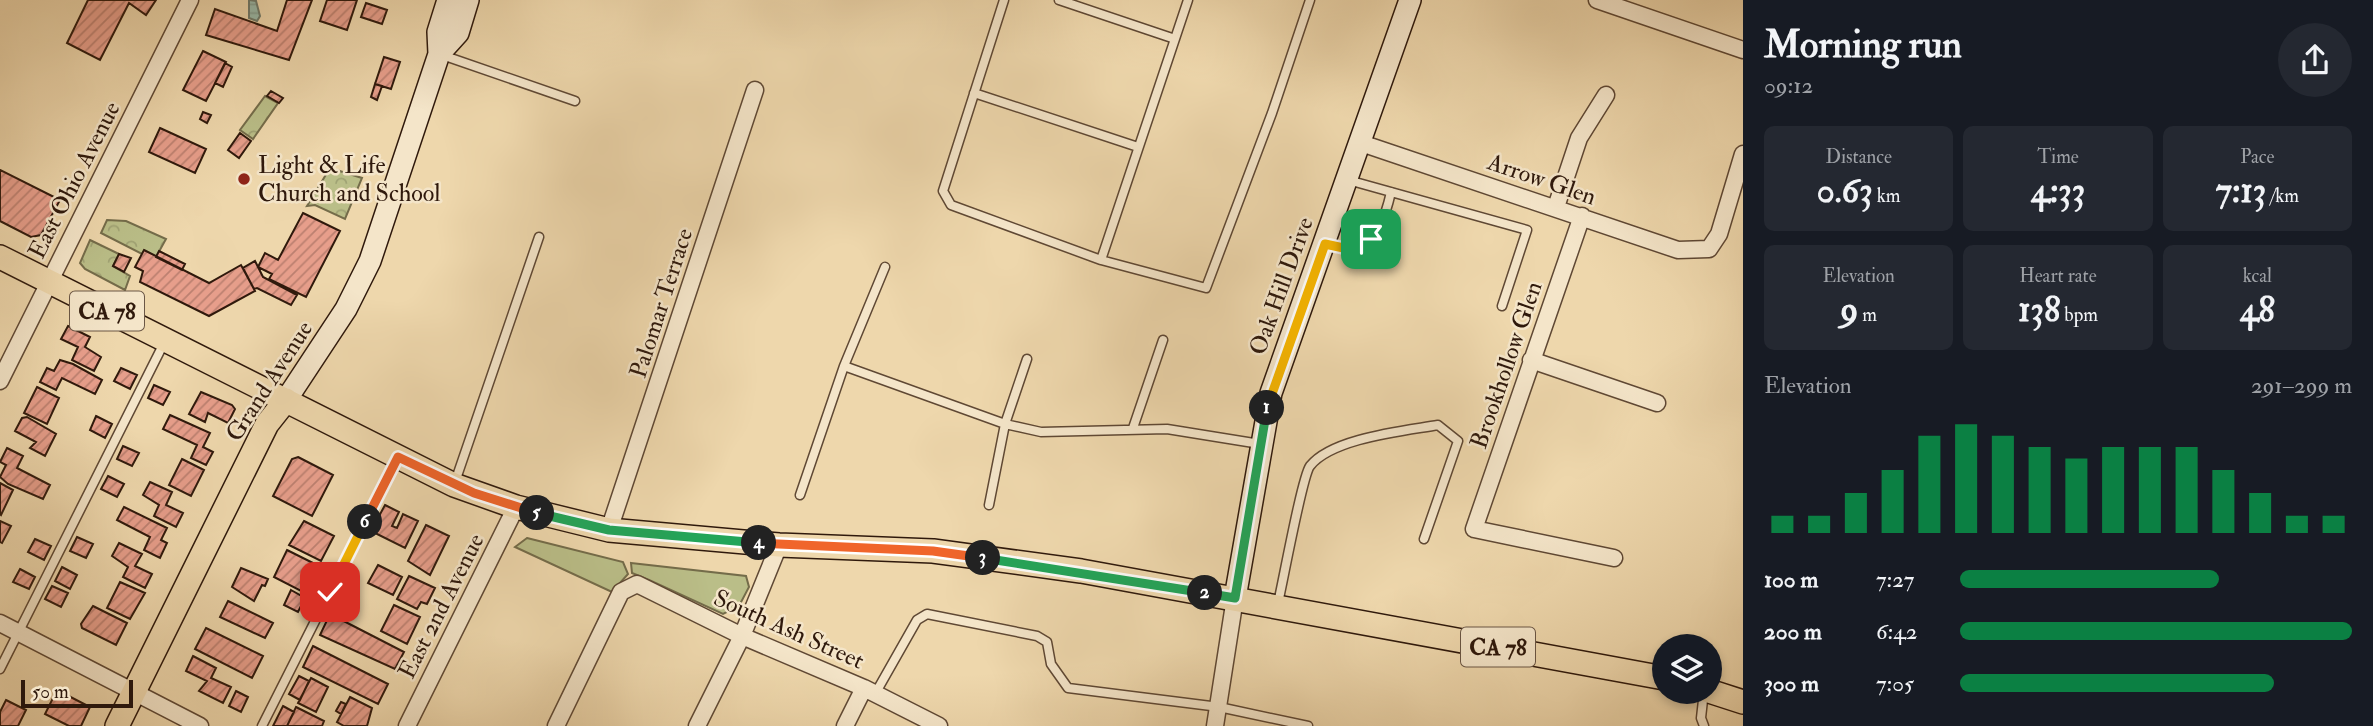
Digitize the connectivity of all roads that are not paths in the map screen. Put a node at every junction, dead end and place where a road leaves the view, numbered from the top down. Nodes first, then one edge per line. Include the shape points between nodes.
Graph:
1 (190, 0) edge
2 (448, 0) edge
3 (468, 0) edge
4 (1004, 0) edge
5 (1059, 0) edge
6 (1188, 0) edge
7 (1310, 0) edge
8 (1410, 0) edge
9 (1597, 0) edge
10 (1175, 39) junction
11 (1743, 50) edge
12 (439, 54) junction
13 (755, 90) dead end
14 (974, 93) junction
15 (1606, 95) dead end
16 (575, 100) dead end
17 (1361, 143) junction
18 (1138, 147) junction
19 (1743, 154) edge
20 (1348, 180) junction
21 (1391, 192) junction
22 (1556, 207) junction
23 (1582, 216) junction
24 (539, 237) dead end
25 (1325, 244) junction
26 (0, 257) edge
27 (1101, 260) junction
28 (885, 267) dead end
29 (49, 282) junction
30 (1502, 306) dead end
31 (165, 340) junction
32 (1163, 340) dead end
33 (1027, 359) dead end
34 (1531, 360) junction
35 (844, 366) junction
36 (0, 381) edge
37 (286, 400) junction
38 (1657, 403) dead end
39 (1005, 424) junction
40 (1133, 428) junction
41 (1260, 444) junction
42 (398, 457) junction
43 (454, 485) junction
44 (800, 495) dead end
45 (989, 505) dead end
46 (516, 507) junction
47 (609, 530) junction
48 (1424, 539) dead end
49 (779, 545) junction
50 (1614, 558) dead end
51 (1235, 598) junction
52 (1277, 606) junction
53 (0, 624) edge
54 (19, 633) junction
55 (742, 636) junction
56 (0, 669) edge
57 (1652, 676) edge
58 (870, 691) junction
59 (134, 692) junction
60 (1722, 696) edge
61 (1743, 702) edge
62 (1704, 704) edge
63 (1219, 707) junction
64 (117, 726) edge
65 (200, 726) edge
66 (262, 726) edge
67 (407, 726) edge
68 (556, 726) edge
69 (697, 726) edge
70 (845, 726) edge
71 (939, 726) edge
72 (1215, 726) edge
73 (1308, 726) edge
74 (1704, 726) edge

1 - 29 street, East Ohio Avenue
2 - 12 street, Grand Avenue via 438,32
3 - 12 street, Grand Avenue via 458,33
4 - 14 lane
5 - 10 lane
6 - 10 lane
7 - 27 lane via 1206,288
8 - 17 street, Oak Hill Drive
9 - 11 street
10 - 18 lane
12 - 16 lane
12 - 37 street, Grand Avenue via 370,261 346,309
13 - 47 street, Palomar Terrace
14 - 18 lane
14 - 27 lane via 943,191 951,205
15 - 22 street via 1579,138
17 - 20 street, Oak Hill Drive
17 - 22 street, Arrow Glen
18 - 27 lane
19 - 23 street, Arrow Glen via 1719,234 1709,249 1678,250
20 - 21 lane
20 - 25 street, Oak Hill Drive
21 - 25 lane via 1381,227 1359,248
21 - 30 lane via 1527,230
22 - 23 street, Arrow Glen
23 - 34 street, Brookhollow Glen
24 - 43 lane
25 - 41 street, Oak Hill Drive via 1270,393
26 - 29 main road, CA 78
28 - 35 lane
29 - 31 main road, CA 78
29 - 36 street, East Ohio Avenue
31 - 37 main road, CA 78
31 - 54 lane
32 - 40 lane
33 - 39 lane
34 - 38 street
34 - 50 street, Brookhollow Glen via 1474,530
35 - 39 lane
35 - 44 lane
37 - 42 main road, CA 78
37 - 59 main road, Grand Avenue via 267,424
39 - 40 lane via 1041,432
39 - 45 lane
40 - 41 lane
41 - 51 street, Oak Hill Drive
42 - 43 main road, CA 78
42 - 66 lane
43 - 46 main road, CA 78
46 - 47 main road, CA 78
46 - 67 street, East 2nd Avenue
47 - 49 main road, CA 78
48 - 52 lane via 1458,441 1438,425 1328,450 1309,467
49 - 51 main road, CA 78 via 933,551
49 - 55 street
51 - 52 main road, CA 78
51 - 63 street
52 - 57 main road, CA 78
53 - 54 street
54 - 56 lane
54 - 59 street
55 - 58 street, South Ash Street
55 - 68 street, South Ash Street via 642,585 629,586 621,592
55 - 69 street
58 - 63 lane via 886,676 917,620 927,614 1037,636 1047,642 1051,664 1068,688
58 - 70 street
58 - 71 street, South Ash Street
59 - 64 main road, Grand Avenue
59 - 65 street
60 - 61 main road
62 - 74 lane
63 - 72 street
63 - 73 lane

